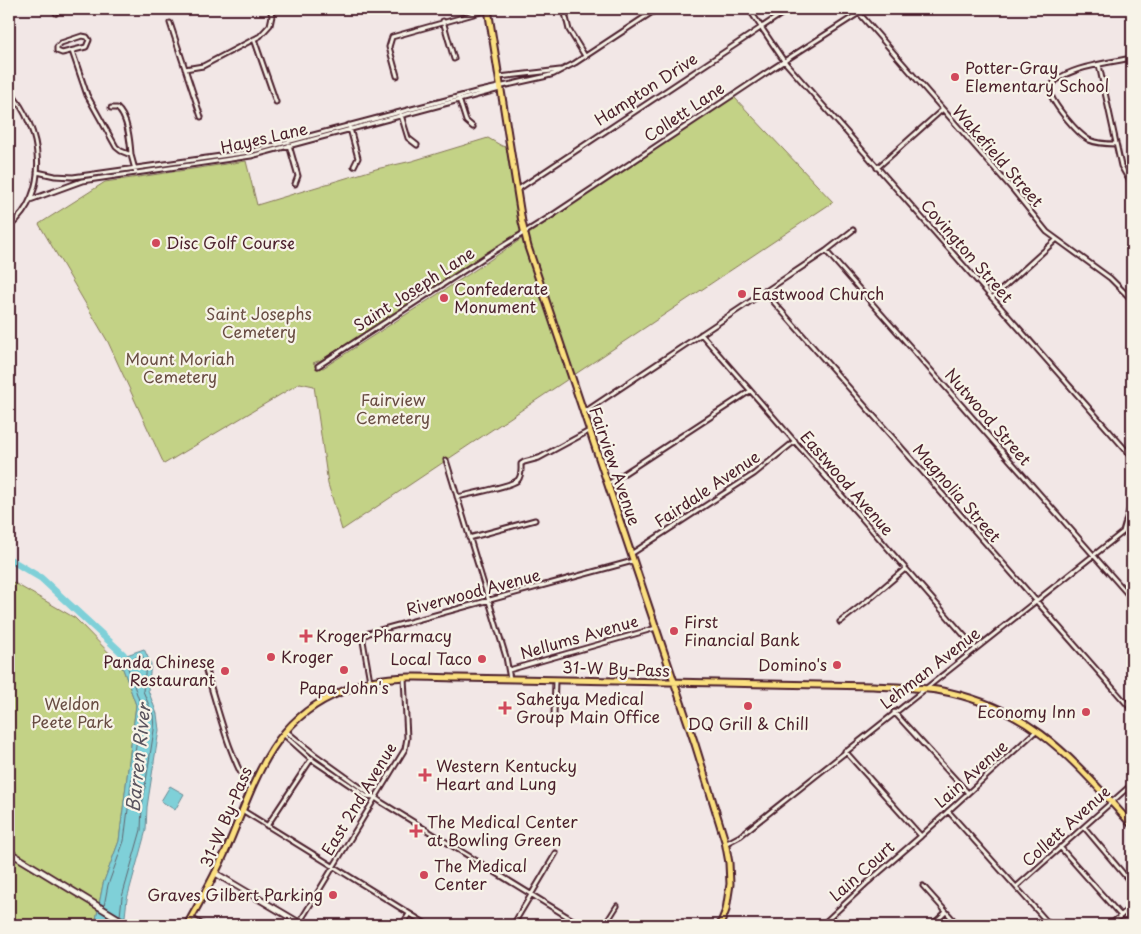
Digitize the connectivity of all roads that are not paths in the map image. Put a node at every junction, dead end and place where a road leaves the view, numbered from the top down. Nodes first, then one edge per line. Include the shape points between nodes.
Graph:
1 (270, 9) edge
2 (488, 9) edge
3 (564, 9) edge
4 (657, 9) edge
5 (749, 9) edge
6 (789, 9) edge
7 (859, 13) joint
8 (443, 21) junction
9 (170, 23) dead end
10 (762, 28) junction
11 (254, 39) junction
12 (72, 51) junction
13 (585, 56) junction
14 (1132, 58) edge
15 (454, 60) dead end
16 (784, 61) junction
17 (1099, 65) junction
18 (185, 70) junction
19 (560, 70) junction
20 (397, 76) dead end
21 (499, 76) junction
22 (501, 87) junction
23 (9, 91) edge
24 (459, 98) junction
25 (276, 102) dead end
26 (111, 108) dead end
27 (942, 110) junction
28 (401, 114) junction
29 (202, 117) dead end
30 (349, 125) junction
31 (473, 127) dead end
32 (350, 130) junction
33 (289, 144) junction
34 (1116, 144) junction
35 (417, 145) dead end
36 (131, 155) junction
37 (354, 166) dead end
38 (134, 168) junction
39 (877, 168) junction
40 (37, 172) junction
41 (136, 173) junction
42 (295, 184) dead end
43 (1132, 185) edge
44 (517, 190) junction
45 (30, 200) junction
46 (9, 226) edge
47 (853, 230) dead end
48 (524, 234) junction
49 (1056, 240) junction
50 (826, 251) junction
51 (764, 292) junction
52 (992, 298) junction
53 (1132, 300) edge
54 (701, 334) junction
55 (318, 366) dead end
56 (750, 391) junction
57 (583, 413) junction
58 (590, 431) junction
59 (795, 441) junction
60 (1132, 457) edge
61 (446, 460) dead end
62 (608, 485) junction
63 (457, 497) junction
64 (1132, 500) edge
65 (535, 520) dead end
66 (469, 538) junction
67 (631, 554) junction
68 (1093, 555) junction
69 (634, 561) junction
70 (905, 569) junction
71 (1132, 599) edge
72 (487, 600) junction
73 (1035, 601) junction
74 (840, 622) dead end
75 (656, 628) junction
76 (975, 648) junction
77 (509, 670) junction
78 (206, 671) dead end
79 (404, 677) junction
80 (510, 679) junction
81 (555, 680) junction
82 (370, 681) junction
83 (674, 683) junction
84 (924, 689) junction
85 (1132, 710) edge
86 (894, 712) junction
87 (554, 715) dead end
88 (1038, 730) junction
89 (284, 732) junction
90 (845, 751) junction
91 (314, 754) junction
92 (311, 759) junction
93 (1132, 784) edge
94 (250, 790) junction
95 (968, 793) junction
96 (376, 797) junction
97 (1112, 802) junction
98 (242, 810) junction
99 (948, 811) junction
100 (1132, 825) edge
101 (267, 826) junction
102 (1084, 827) junction
103 (921, 836) junction
104 (725, 844) junction
105 (1060, 847) junction
106 (9, 852) edge
107 (556, 853) dead end
108 (333, 866) junction
109 (216, 873) junction
110 (1132, 884) edge
111 (923, 886) dead end
112 (1016, 887) junction
113 (531, 895) junction
114 (617, 906) dead end
115 (1132, 906) edge
116 (946, 912) junction
117 (409, 914) junction
118 (1121, 916) junction
119 (191, 918) junction
120 (300, 924) edge
121 (129, 925) edge
122 (187, 925) edge
123 (203, 925) edge
124 (402, 925) edge
125 (428, 925) edge
126 (513, 925) edge
127 (581, 925) edge
128 (605, 925) edge
129 (720, 925) edge
130 (822, 925) edge
131 (932, 925) edge
132 (958, 925) edge
133 (1050, 925) edge
134 (1110, 925) edge

1 - 11 street via 269,28
2 - 8 street
2 - 21 main road, Fairview Avenue
3 - 13 street via 569,30
4 - 13 street
5 - 10 street, Covington Street
6 - 10 street, Hampton Drive
7 - 16 street, Collett Lane
7 - 27 street, Wakefield Street
8 - 15 street
8 - 20 street via 392,37 389,47
9 - 18 street
10 - 16 street, Covington Street
10 - 44 street, Hampton Drive
11 - 18 street via 203,66
11 - 25 street
12 - 12 street via 60,54 56,48 79,37 88,38 87,46
12 - 36 street via 86,91 116,146
13 - 19 street
14 - 17 street
16 - 39 street, Covington Street
16 - 48 street, Collett Lane
17 - 34 street
17 - 34 street via 1061,76 1051,85 1049,93 1084,136 1096,143
18 - 29 street
19 - 21 street
19 - 22 street, Hayes Lane
21 - 22 main road, Fairview Avenue
22 - 24 street, Hayes Lane
22 - 44 main road, Fairview Avenue
23 - 40 street via 24,110 32,129
24 - 28 street, Hayes Lane
24 - 31 street via 466,121
26 - 36 street via 117,108 122,114 131,140
27 - 39 street
27 - 49 street, Wakefield Street
28 - 30 street, Hayes Lane
28 - 32 street, Hayes Lane
28 - 35 street via 408,138
30 - 32 street
30 - 33 street, Hayes Lane
32 - 33 street, Hayes Lane
32 - 37 street via 358,158
33 - 38 street, Hayes Lane
33 - 41 street, Hayes Lane via 246,158
33 - 42 street via 298,176
34 - 43 street via 1121,166
36 - 38 street
38 - 40 street, Hayes Lane via 73,177
38 - 41 street
39 - 52 street, Covington Street
40 - 45 street
41 - 45 street, Hayes Lane via 77,182
44 - 48 main road, Fairview Avenue
45 - 46 street via 22,214
47 - 50 street
48 - 55 street, Saint Joseph Lane
48 - 57 main road, Fairview Avenue
49 - 52 street
49 - 53 street, Wakefield Street via 1110,278
50 - 51 street
50 - 68 street, Nutwood Street
51 - 54 street
51 - 73 street, Magnolia Street
52 - 60 street, Covington Street
54 - 56 street, Eastwood Avenue
54 - 57 street
56 - 59 street, Eastwood Avenue
56 - 62 street
57 - 58 main road, Fairview Avenue
58 - 62 main road, Fairview Avenue
58 - 63 street via 539,458 524,462 518,480 506,486
59 - 67 street, Fairdale Avenue via 754,474
59 - 70 street, Eastwood Avenue
61 - 63 street
62 - 67 main road, Fairview Avenue
63 - 66 street
64 - 68 street, Lehman Avenue via 1123,532
65 - 66 street
66 - 72 street
67 - 69 main road, Fairview Avenue
68 - 71 street, Nutwood Street
68 - 73 street, Lehman Avenue
69 - 72 street, Riverwood Avenue
69 - 75 main road, Fairview Avenue
70 - 74 street
70 - 76 street, Eastwood Avenue
72 - 77 street
72 - 82 street, Riverwood Avenue via 366,635 363,641
73 - 76 street, Lehman Avenue
73 - 85 street, Magnolia Street
75 - 77 street, Nellums Avenue
75 - 83 main road, Fairview Avenue
76 - 84 street, Lehman Avenue
77 - 80 street
78 - 94 street via 232,753
79 - 80 main road, 31-W By-Pass
79 - 82 main road, 31-W By-Pass
79 - 96 street, East 2nd Avenue via 407,742
80 - 81 main road, 31-W By-Pass
81 - 83 main road, 31-W By-Pass
81 - 87 street
82 - 89 main road, 31-W By-Pass via 325,699
83 - 84 main road, 31-W By-Pass
83 - 104 main road, Fairview Avenue
84 - 86 street, Lehman Avenue
84 - 88 main road, 31-W By-Pass via 983,702
86 - 90 street, Lehman Avenue
86 - 95 street
88 - 95 street, Lain Avenue
88 - 97 main road, 31-W By-Pass via 1066,753
89 - 91 street
89 - 92 street
89 - 94 main road, 31-W By-Pass via 266,757
90 - 103 street
90 - 104 street, Lehman Avenue via 740,836
91 - 92 street
91 - 96 street
92 - 96 street via 366,796
92 - 101 street
93 - 97 street, Collett Avenue
94 - 98 main road, 31-W By-Pass
95 - 99 street, Lain Avenue
96 - 108 street, East 2nd Avenue
96 - 113 street
97 - 100 main road, 31-W By-Pass
97 - 102 street, Collett Avenue
98 - 101 street
98 - 109 main road, 31-W By-Pass
99 - 103 street, Lain Avenue
99 - 112 street
101 - 108 street
102 - 105 street, Collett Avenue
102 - 110 street
103 - 130 street, Lain Court
104 - 129 main road, Fairview Avenue via 730,886 728,906
105 - 112 street, Collett Avenue
105 - 118 street
106 - 121 street
107 - 113 street
108 - 117 street
108 - 120 street, East 2nd Avenue
109 - 119 main road, 31-W By-Pass
109 - 120 street
111 - 116 street
112 - 133 street
113 - 126 street
113 - 127 street
114 - 128 street
115 - 118 street
116 - 131 street
116 - 132 street
117 - 124 street
117 - 125 street
118 - 134 street
119 - 122 main road, 31-W By-Pass
119 - 123 street

